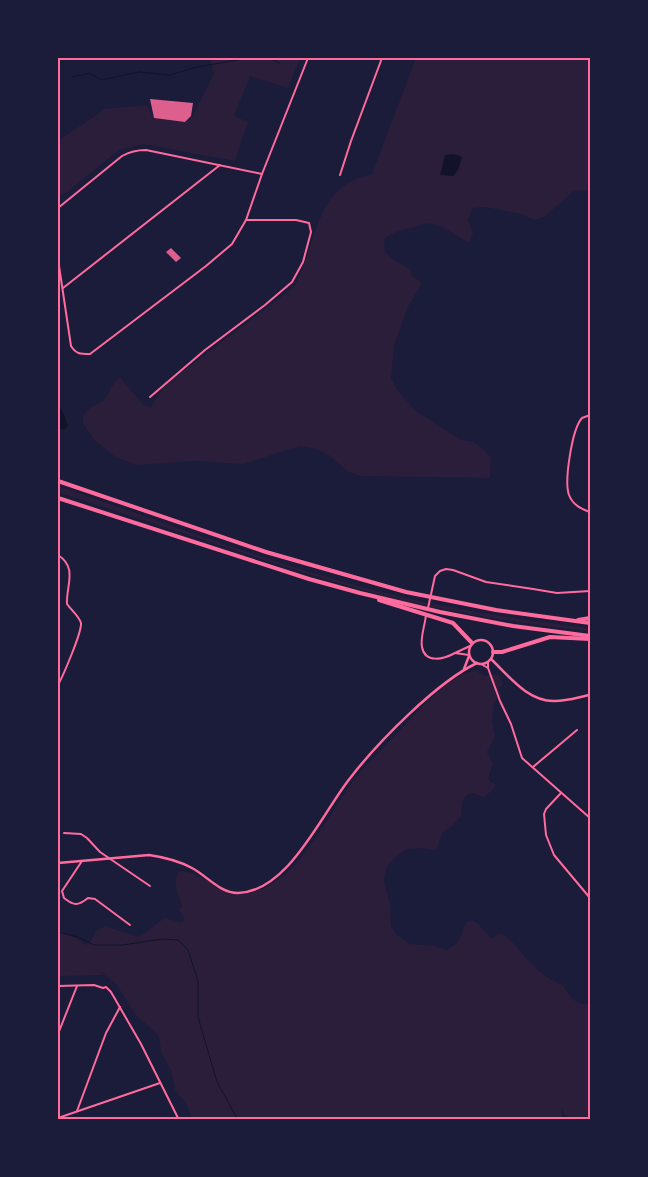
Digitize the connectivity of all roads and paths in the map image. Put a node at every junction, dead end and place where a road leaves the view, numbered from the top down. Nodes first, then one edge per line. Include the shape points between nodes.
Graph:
1 (308, 58) edge
2 (382, 58) edge
3 (220, 165) junction
4 (262, 174) junction
5 (340, 175) dead end
6 (58, 208) edge
7 (246, 220) junction
8 (58, 259) edge
9 (63, 288) junction
10 (150, 397) dead end
11 (590, 415) edge
12 (58, 481) edge
13 (58, 498) edge
14 (590, 512) edge
15 (58, 555) edge
16 (590, 591) edge
17 (360, 593) junction
18 (590, 618) edge
19 (573, 621) junction
20 (590, 623) edge
21 (590, 638) edge
22 (471, 645) junction
23 (455, 652) junction
24 (494, 652) junction
25 (469, 655) junction
26 (490, 660) junction
27 (479, 664) junction
28 (488, 668) junction
29 (463, 670) junction
30 (58, 686) edge
31 (590, 694) edge
32 (577, 730) dead end
33 (533, 767) junction
34 (561, 793) junction
35 (590, 818) edge
36 (64, 834) dead end
37 (111, 858) junction
38 (82, 861) junction
39 (58, 863) edge
40 (150, 886) dead end
41 (590, 898) edge
42 (130, 925) dead end
43 (58, 986) edge
44 (77, 986) junction
45 (120, 1008) junction
46 (58, 1034) edge
47 (160, 1083) junction
48 (77, 1110) junction
49 (58, 1118) edge
50 (179, 1120) edge

1 - 4 street
2 - 5 street
3 - 4 street
3 - 6 street via 146,150 130,151
3 - 9 street
4 - 7 street
7 - 9 street via 232,244 90,354 75,352 71,346
7 - 10 street via 309,223 312,232 303,262 292,282
8 - 9 street
11 - 14 street via 582,418 575,430 567,486 574,503
12 - 19 highway via 266,552 397,589 451,602
13 - 17 highway
15 - 30 street via 68,567 67,604 79,618 81,627
16 - 23 street via 557,593 477,579 450,569 440,571 434,580 422,646 424,654 431,659
17 - 21 highway via 440,612
17 - 22 highway via 453,623
18 - 19 highway
19 - 20 highway
21 - 24 highway via 550,637
22 - 23 street
22 - 24 street via 478,640 486,640
22 - 25 street
23 - 25 street
24 - 26 street
25 - 27 street
25 - 29 street
26 - 27 street
26 - 28 street
26 - 31 street via 521,688 543,700 562,701
27 - 28 street
27 - 29 street
28 - 33 street via 511,724 518,751
29 - 37 street via 371,754 341,789 300,853 272,880 255,890 235,893 225,890 192,868 163,857
32 - 33 street
33 - 34 street
34 - 35 street
34 - 41 street via 544,814 546,835 554,855
36 - 37 street via 81,834
37 - 38 street
37 - 40 street
38 - 39 street
38 - 42 street via 62,894 68,902 79,905 92,898
43 - 44 street
44 - 45 street via 106,987
44 - 46 street
45 - 47 street
45 - 48 street via 106,1033
47 - 48 street
47 - 50 street
48 - 49 street

